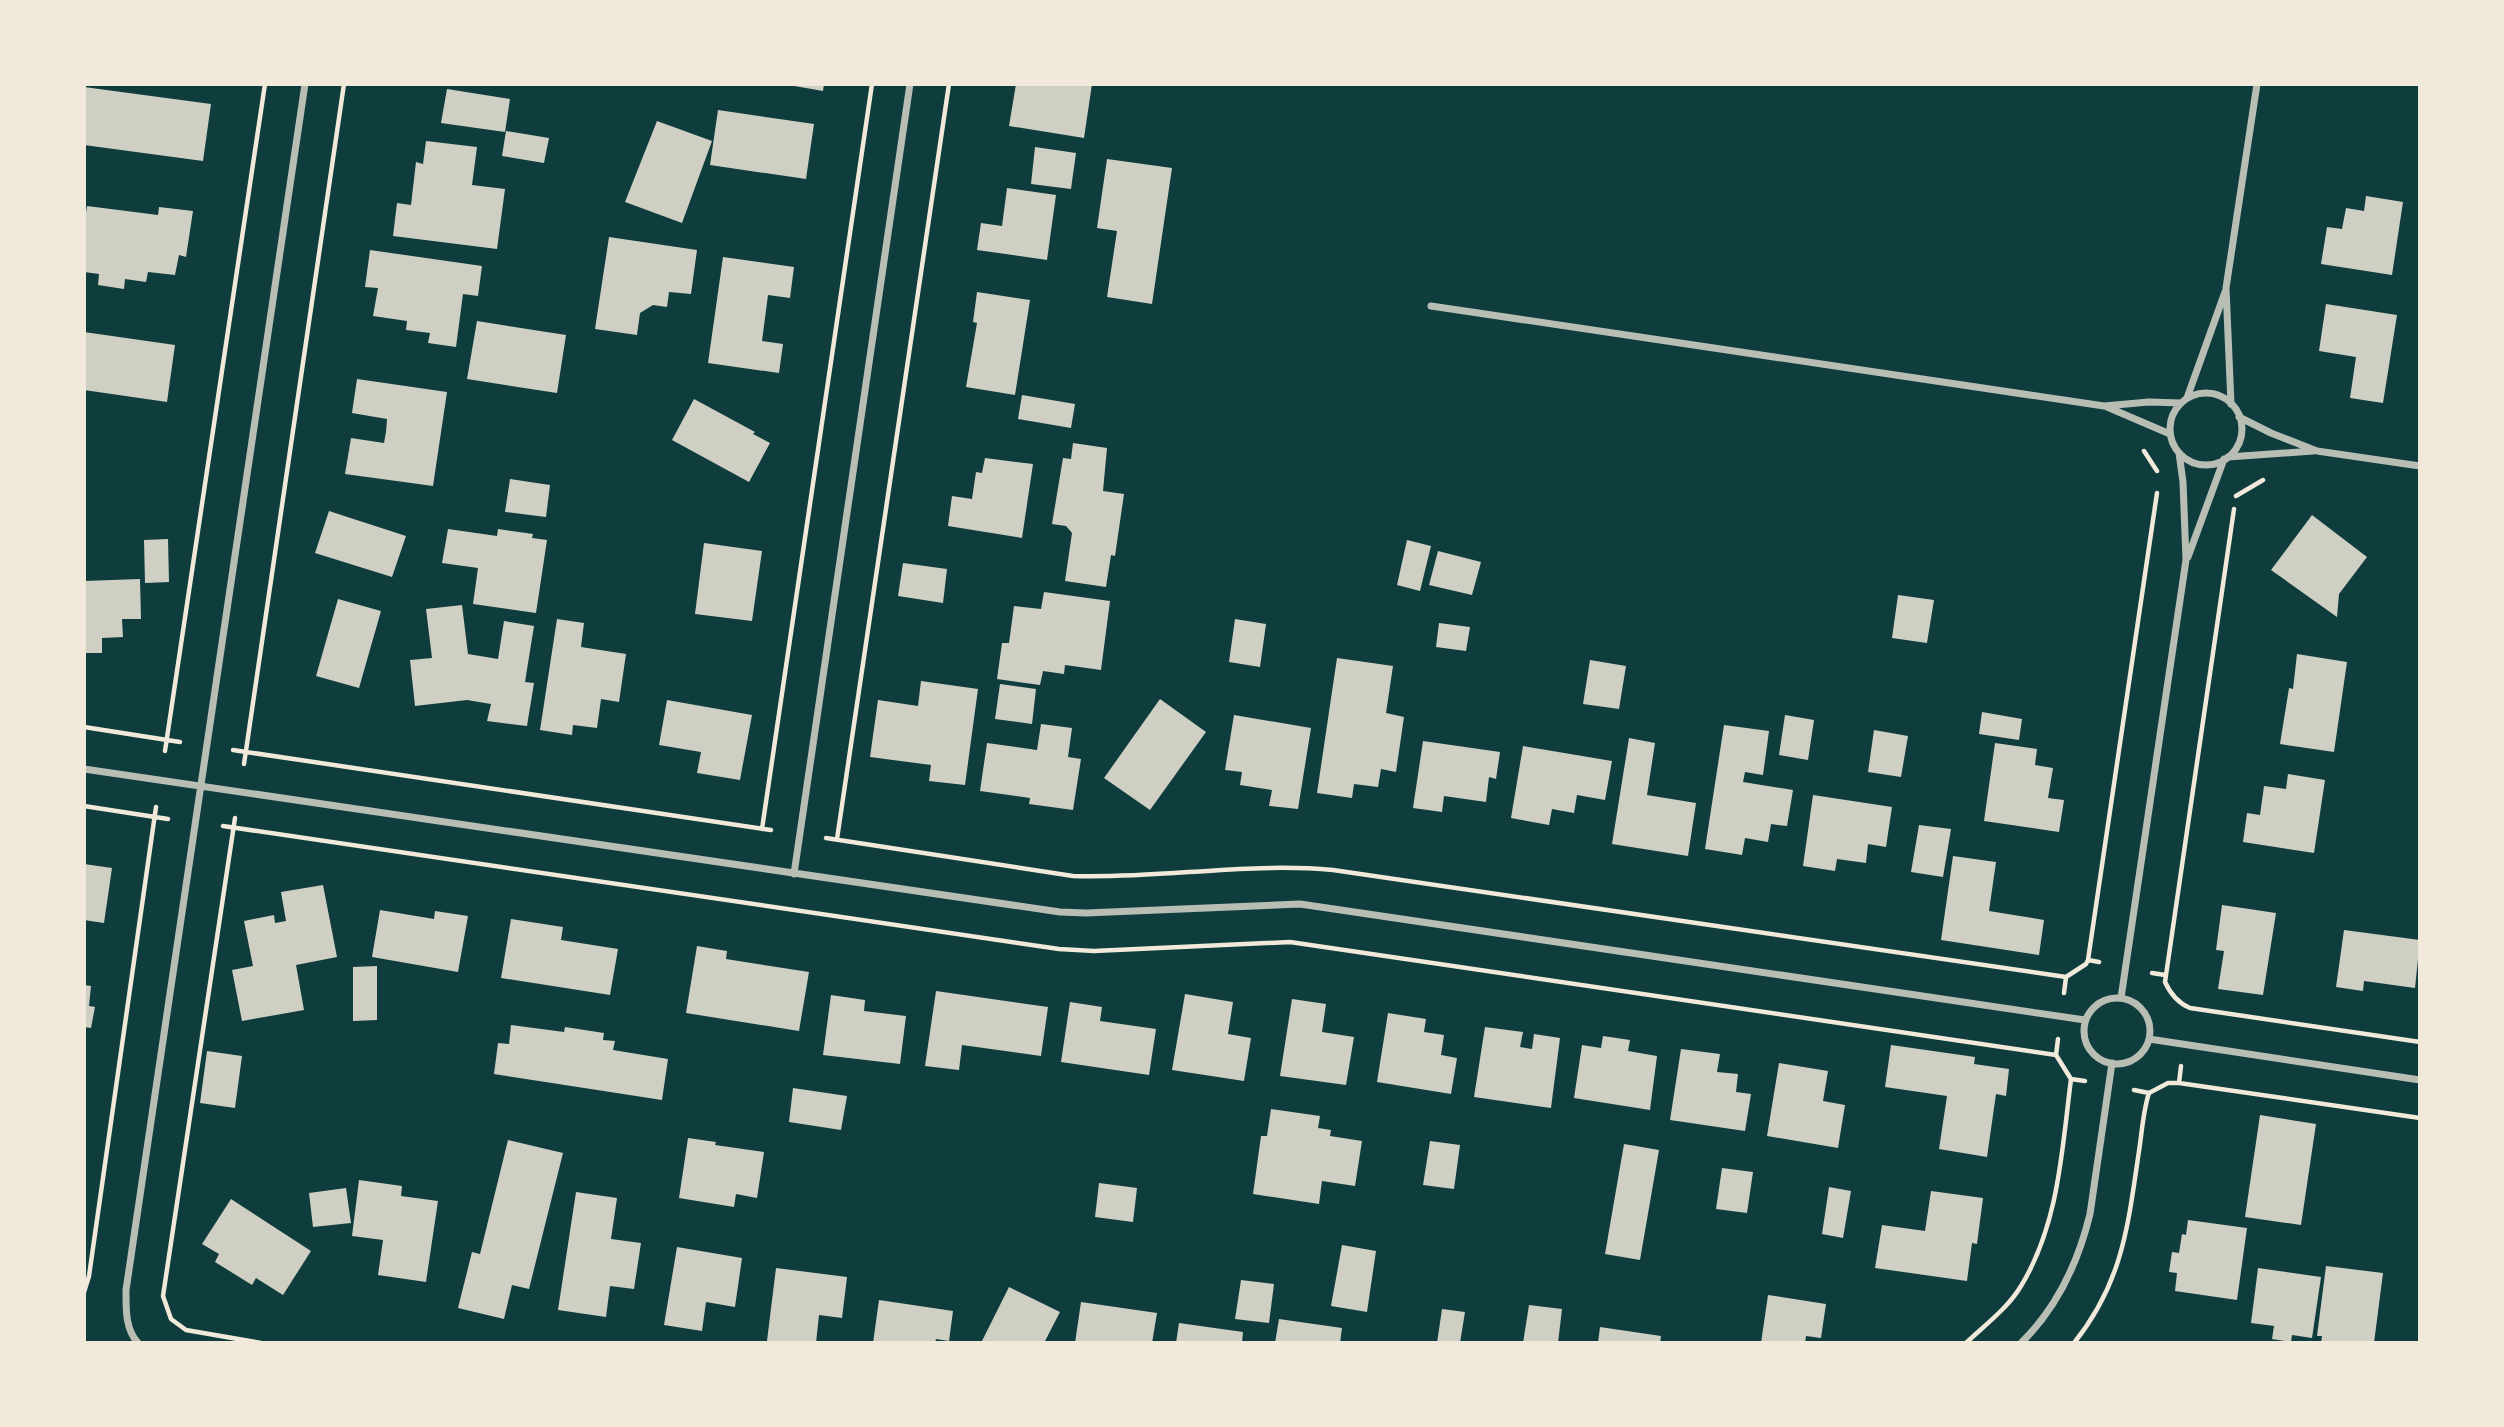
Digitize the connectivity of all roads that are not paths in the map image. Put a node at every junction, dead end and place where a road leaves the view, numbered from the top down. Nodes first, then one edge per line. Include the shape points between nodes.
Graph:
1 (305, 84) edge
2 (910, 84) edge
3 (2256, 84) edge
4 (2226, 288) junction
5 (1431, 306) dead end
6 (2184, 401) junction
7 (2231, 404) junction
8 (2104, 405) junction
9 (2239, 417) junction
10 (2170, 434) junction
11 (2317, 451) junction
12 (2179, 453) junction
13 (2226, 458) junction
14 (2420, 466) edge
15 (2186, 561) junction
16 (84, 769) edge
17 (201, 787) junction
18 (794, 874) junction
19 (2121, 998) junction
20 (2085, 1020) junction
21 (2149, 1039) junction
22 (2112, 1063) junction
23 (2420, 1080) edge
24 (133, 1341) edge
25 (2021, 1343) edge

1 - 17 street
2 - 18 street
3 - 4 street
4 - 6 street
4 - 7 street
5 - 8 street
6 - 7 street via 2210,394
6 - 8 street
6 - 10 street via 2172,417
7 - 9 street
8 - 10 street
9 - 11 street
9 - 13 street via 2241,434
10 - 12 street
11 - 13 street
11 - 14 street
12 - 13 street via 2201,464
12 - 15 street
13 - 15 street
15 - 19 street
16 - 17 street
17 - 18 street
17 - 24 street via 126,1290
18 - 20 street via 1086,914 1311,905
19 - 20 street via 2096,1005
19 - 21 street via 2141,1008 2150,1028
20 - 22 street via 2088,1048
21 - 22 street via 2131,1060
21 - 23 street
22 - 25 street via 2084,1238 2051,1310

